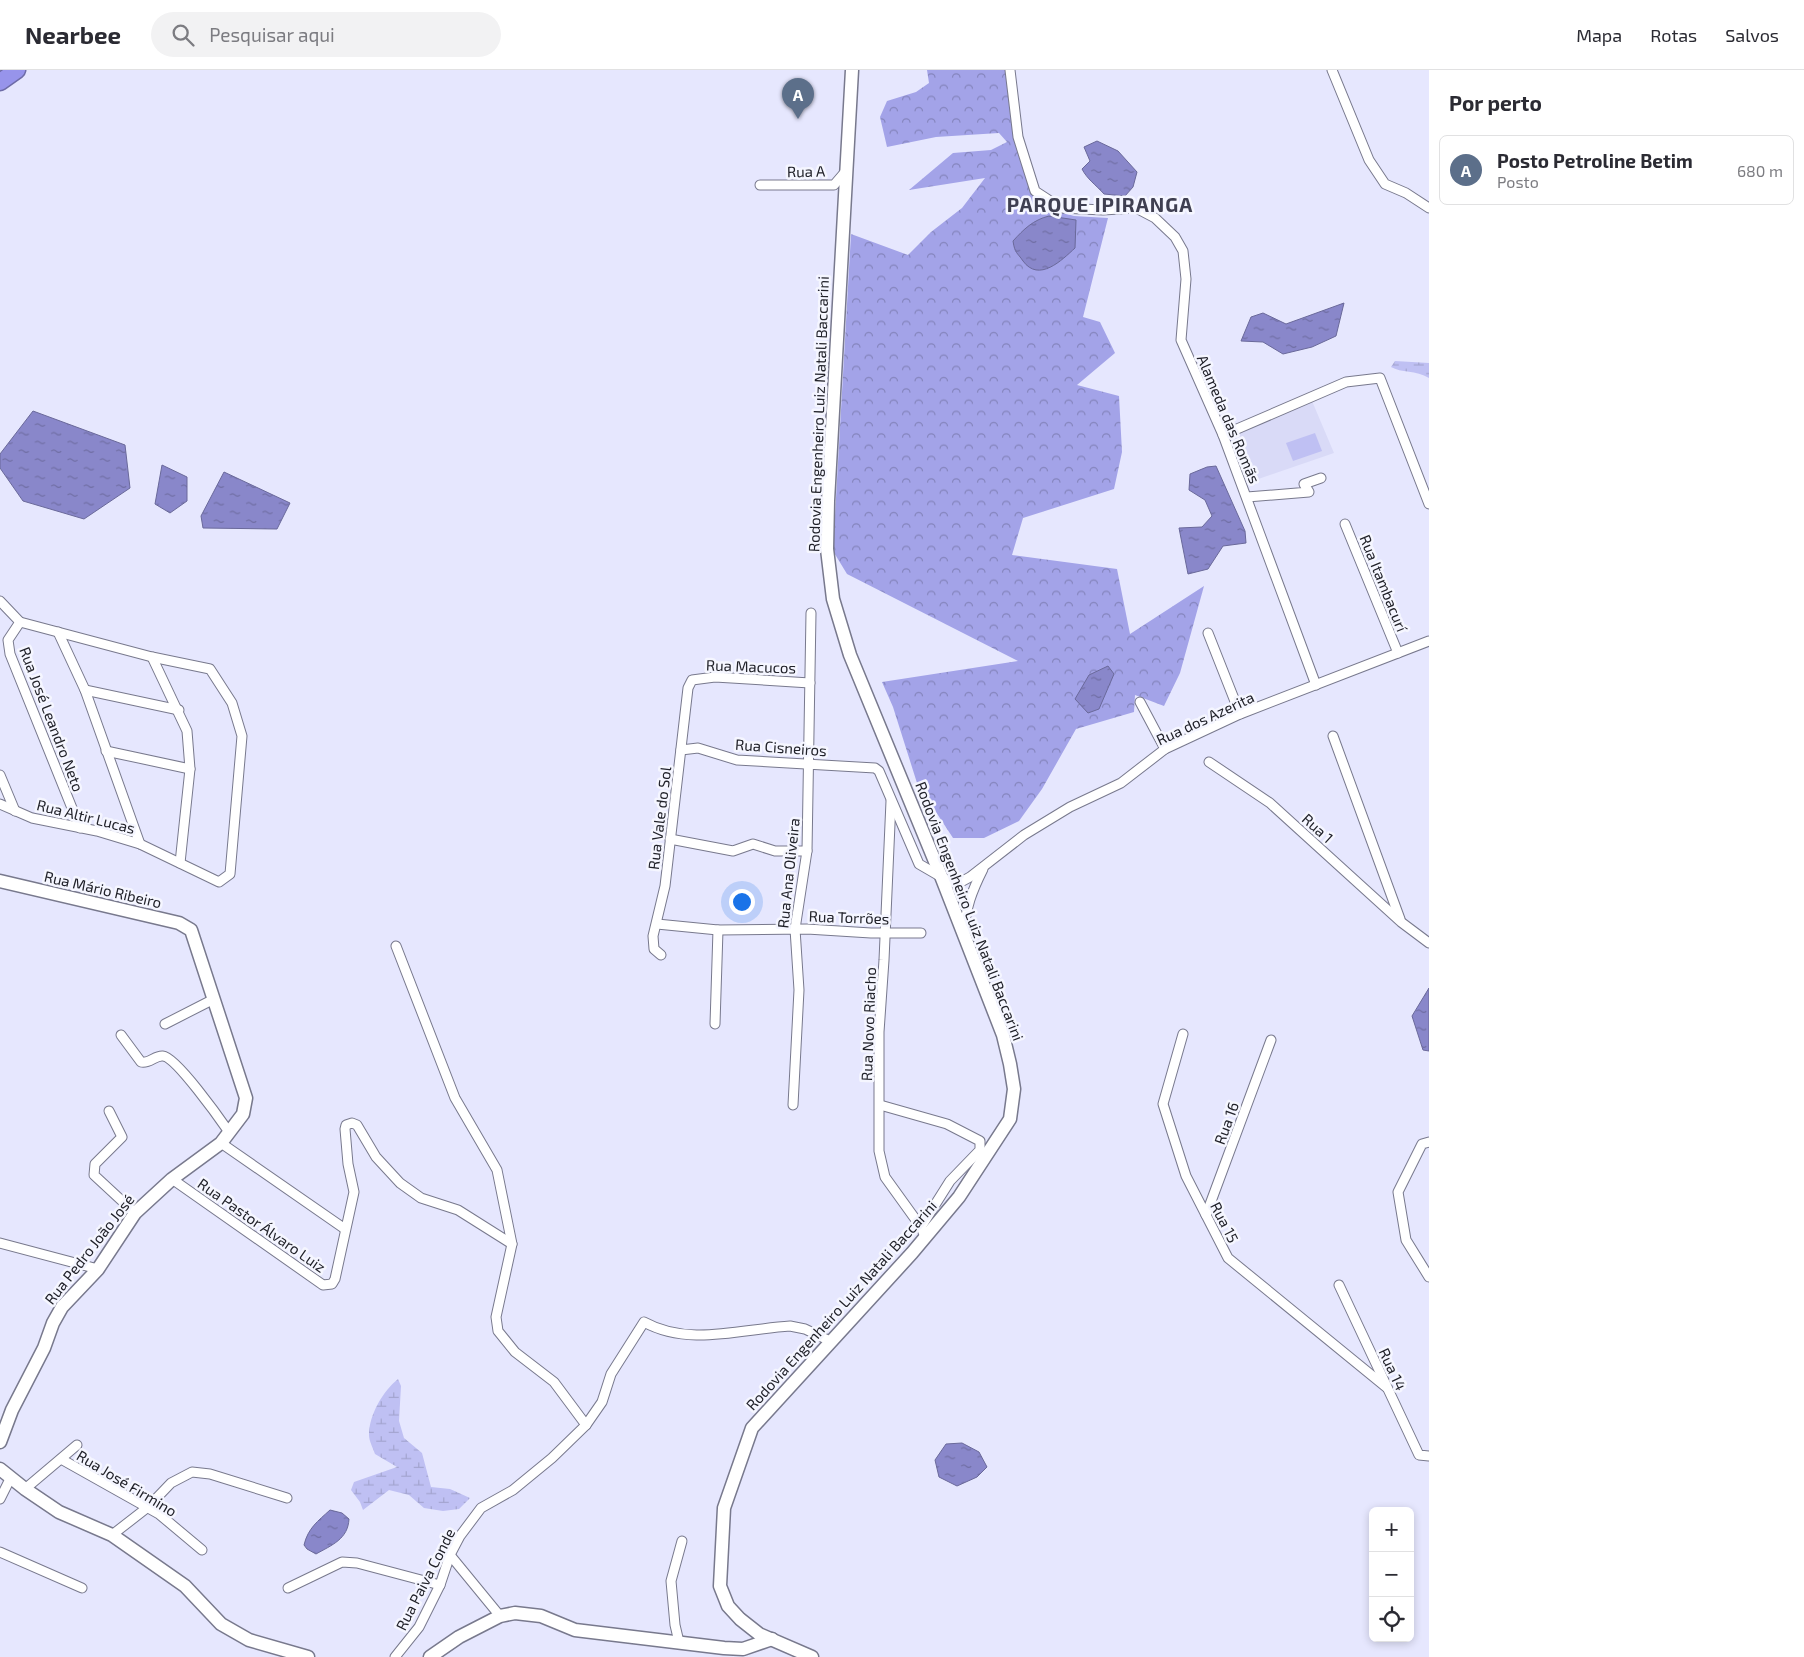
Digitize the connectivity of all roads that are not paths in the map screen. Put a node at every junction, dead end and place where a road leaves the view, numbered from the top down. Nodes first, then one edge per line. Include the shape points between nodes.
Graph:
1 (17, 70) edge
2 (852, 70) edge
3 (1010, 70) edge
4 (1332, 70) edge
5 (0, 82) edge
6 (846, 171) junction
7 (760, 185) dead end
8 (1429, 208) edge
9 (1223, 435) junction
10 (1321, 478) dead end
11 (1247, 497) junction
12 (1429, 504) edge
13 (1345, 524) dead end
14 (0, 601) edge
15 (811, 613) dead end
16 (20, 622) junction
17 (58, 632) junction
18 (1208, 632) dead end
19 (1429, 641) edge
20 (1398, 653) junction
21 (152, 656) junction
22 (692, 680) joint
23 (810, 683) junction
24 (1316, 685) junction
25 (84, 690) junction
26 (1140, 702) dead end
27 (178, 710) junction
28 (1240, 714) junction
29 (1333, 736) dead end
30 (1165, 749) junction
31 (681, 750) junction
32 (106, 751) junction
33 (1209, 762) dead end
34 (810, 763) junction
35 (190, 769) junction
36 (0, 775) edge
37 (891, 799) junction
38 (0, 804) edge
39 (15, 811) junction
40 (80, 828) junction
41 (670, 839) junction
42 (140, 844) junction
43 (807, 851) junction
44 (180, 863) junction
45 (984, 867) junction
46 (941, 876) junction
47 (0, 881) edge
48 (1401, 922) junction
49 (657, 924) junction
50 (795, 929) junction
51 (718, 930) junction
52 (886, 933) junction
53 (921, 933) dead end
54 (194, 936) joint
55 (966, 939) junction
56 (1429, 943) edge
57 (396, 946) dead end
58 (661, 955) dead end
59 (214, 999) junction
60 (165, 1024) dead end
61 (715, 1024) dead end
62 (122, 1034) dead end
63 (1183, 1034) dead end
64 (1271, 1040) dead end
65 (793, 1105) dead end
66 (880, 1105) junction
67 (109, 1111) dead end
68 (229, 1132) junction
69 (1429, 1142) edge
70 (221, 1143) junction
71 (172, 1179) junction
72 (135, 1212) junction
73 (1206, 1215) junction
74 (345, 1229) junction
75 (923, 1232) junction
76 (0, 1243) edge
77 (512, 1244) junction
78 (98, 1269) junction
79 (1429, 1277) edge
80 (1339, 1286) dead end
81 (830, 1341) junction
82 (1386, 1386) junction
83 (586, 1425) junction
84 (0, 1442) edge
85 (77, 1445) dead end
86 (1429, 1456) edge
87 (61, 1459) junction
88 (0, 1469) edge
89 (10, 1479) junction
90 (25, 1489) junction
91 (287, 1498) dead end
92 (0, 1499) edge
93 (148, 1507) junction
94 (112, 1535) junction
95 (682, 1541) dead end
96 (202, 1550) dead end
97 (0, 1552) edge
98 (450, 1555) junction
99 (440, 1585) junction
100 (82, 1588) dead end
101 (288, 1588) dead end
102 (500, 1616) junction
103 (772, 1639) junction
104 (679, 1642) junction
105 (308, 1657) edge
106 (395, 1657) edge
107 (430, 1657) edge
108 (812, 1657) edge

1 - 5 highway
2 - 6 main road, Rodovia Engenheiro Luiz Natali Baccarini
3 - 9 street, Alameda das Romãs via 1018,137 1035,192 1060,208 1136,208 1156,218 1176,237 1183,251 1186,279 1181,340
4 - 8 street via 1369,160 1385,184
6 - 7 street, Rua A via 834,184
6 - 46 main road, Rodovia Engenheiro Luiz Natali Baccarini via 828,501 827,549 833,599 850,656
9 - 11 street, Alameda das Romãs
9 - 12 street via 1346,382 1380,378
10 - 11 street via 1304,484 1309,492
11 - 24 street, Alameda das Romãs
13 - 20 street, Rua Itambacurí
14 - 16 street
15 - 23 street, Rua Ana Oliveira
16 - 17 street
16 - 40 street, Rua José Leandro Neto via 8,640 10,654
17 - 21 street
17 - 25 street
18 - 28 street
19 - 20 street, Rua dos Azerita
20 - 24 street, Rua dos Azerita
21 - 27 street
21 - 44 street, Rua Altir Lucas via 210,669 232,703 242,736 230,874 219,882
22 - 23 street, Rua Macucos via 715,677
22 - 31 street, Rua Vale do Sol via 688,688
23 - 34 street, Rua Ana Oliveira
24 - 28 street, Rua dos Azerita
25 - 27 street
25 - 32 street
26 - 30 street
27 - 35 street via 187,731
28 - 30 street, Rua dos Azerita
29 - 48 street
30 - 45 street, Rua dos Azerita via 1121,783 1070,807 1024,835
31 - 34 street, Rua Cisneiros via 698,748 737,760
31 - 41 street, Rua Vale do Sol
32 - 35 street
32 - 42 street
33 - 48 street, Rua 1 via 1270,803
34 - 37 street, Rua Cisneiros via 875,768
34 - 43 street, Rua Ana Oliveira
35 - 44 street
36 - 39 street
37 - 46 street via 919,864
37 - 52 street, Rua Novo Riacho
38 - 39 street, Rua Altir Lucas
39 - 40 street, Rua Altir Lucas
40 - 42 street, Rua Altir Lucas
41 - 43 street via 733,851 753,844 775,851
41 - 49 street, Rua Vale do Sol
42 - 44 street, Rua Altir Lucas
43 - 50 street, Rua Ana Oliveira
45 - 46 street, Rua dos Azerita via 959,883
45 - 55 street via 972,891 965,923
46 - 55 main road, Rodovia Engenheiro Luiz Natali Baccarini
47 - 54 main road, Rua Mário Ribeiro via 178,923 191,930
48 - 56 street, Rua 1
49 - 51 street, Rua Torrões
49 - 58 street, Rua Vale do Sol via 653,936 654,950
50 - 51 street, Rua Torrões
50 - 52 street, Rua Torrões
50 - 65 street, Rua Ana Oliveira via 799,990
51 - 61 street
52 - 53 street, Rua Torrões
52 - 66 street, Rua Novo Riacho via 879,1032
54 - 59 main road, Rua Pedro João José
55 - 75 main road, Rodovia Engenheiro Luiz Natali Baccarini via 1003,1035 1014,1090 1010,1118 959,1197
57 - 77 street via 455,1098 497,1170
59 - 60 street
59 - 68 main road, Rua Pedro João José via 246,1098 243,1114
62 - 68 street via 141,1062 166,1057 189,1079
63 - 73 street, Rua 15 via 1164,1104 1186,1176
64 - 73 street, Rua 16
66 - 75 street, Rua Novo Riacho via 879,1151 885,1177
66 - 75 street via 947,1124 980,1141 980,1150 950,1181
67 - 72 street via 122,1137 95,1164 94,1175
68 - 70 main road, Rua Pedro João José
69 - 79 street via 1422,1144 1398,1192 1406,1240
70 - 71 main road, Rua Pedro João José
70 - 74 street
71 - 72 main road, Rua Pedro João José
71 - 74 street, Rua Pastor Álvaro Luiz via 324,1285 332,1284 335,1279
72 - 78 main road, Rua Pedro João José
73 - 82 street, Rua 15 via 1228,1258
74 - 77 street via 354,1192 345,1129 352,1123 357,1125 376,1156 400,1183 421,1198 458,1210
75 - 81 main road, Rodovia Engenheiro Luiz Natali Baccarini
76 - 78 street
77 - 83 street via 496,1317 498,1332 514,1352 554,1382
78 - 84 main road, Rua Pedro João José via 62,1307
80 - 82 street, Rua 14
81 - 83 street, Rua Paiva Conde via 790,1326 691,1337 644,1322 611,1374 602,1402
81 - 103 main road, Rodovia Engenheiro Luiz Natali Baccarini via 752,1428 724,1508 720,1586 728,1606 740,1619 759,1634
82 - 86 street, Rua 14 via 1419,1454
83 - 98 street, Rua Paiva Conde via 513,1490 481,1508
85 - 87 street
87 - 90 street
87 - 93 street, Rua José Firmino
88 - 89 main road
89 - 90 main road
89 - 92 street
90 - 94 main road via 59,1512
91 - 93 street via 210,1474 192,1472 171,1483
93 - 94 street
93 - 96 street, Rua José Firmino
94 - 105 main road via 185,1586 222,1624 249,1640
95 - 104 street via 671,1581 674,1625
97 - 100 street
98 - 99 street, Rua Paiva Conde
98 - 102 street
99 - 101 street via 357,1562 342,1562
99 - 106 street, Rua Paiva Conde via 419,1627
102 - 104 main road via 516,1613 541,1616 575,1630
102 - 107 main road via 459,1637
103 - 104 main road via 743,1649
103 - 108 main road, Rodovia Engenheiro Luiz Natali Baccarini

